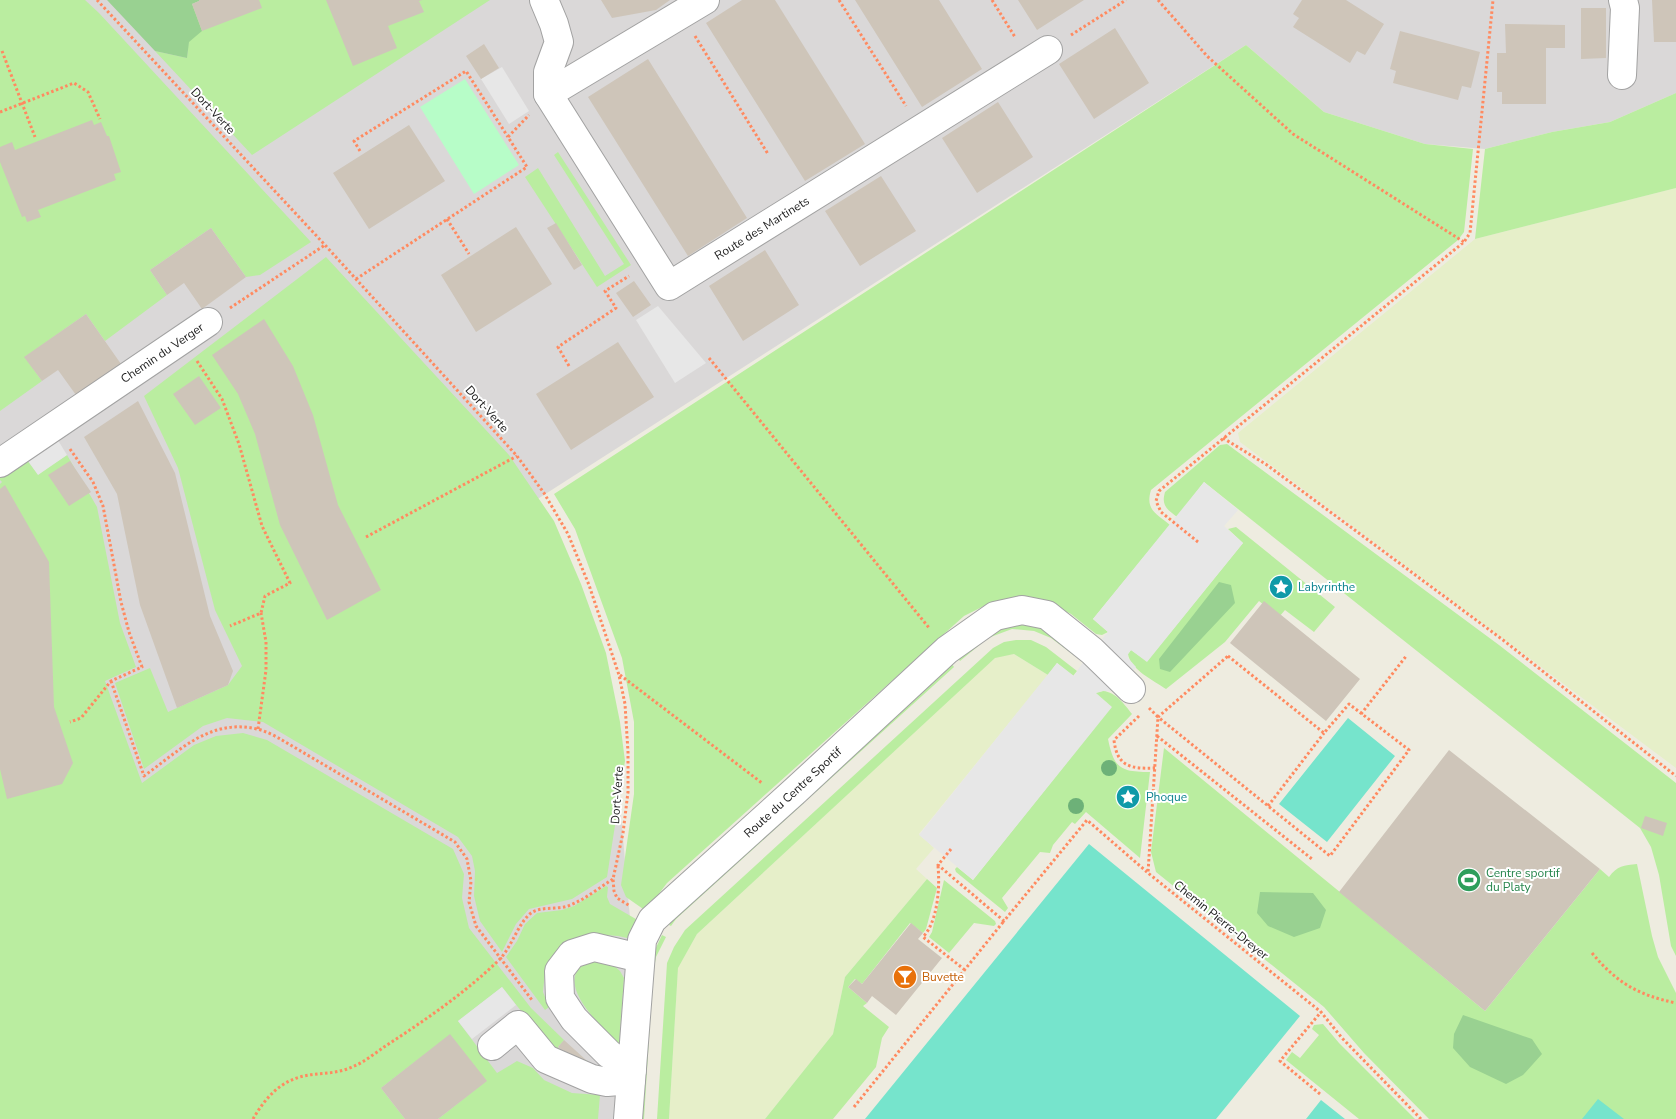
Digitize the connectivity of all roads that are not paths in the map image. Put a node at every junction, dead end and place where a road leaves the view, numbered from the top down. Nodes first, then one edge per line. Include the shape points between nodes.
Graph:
1 (544, 0) edge
2 (705, 0) edge
3 (1623, 0) edge
4 (1039, 56) road end
5 (1622, 75) dead end
6 (548, 94) junction
7 (208, 322) road end
8 (0, 464) edge
9 (1139, 698) road end
10 (640, 958) junction
11 (492, 1046) dead end
12 (631, 1075) junction
13 (628, 1119) edge

1 - 6 street via 559,42 548,72
2 - 6 street
3 - 5 street
4 - 6 street, Route des Martinets via 669,286
7 - 8 street, Chemin du Verger
9 - 10 street, Route du Centre Sportif via 1102,660 1047,615 1022,610 995,616 947,650 652,920 642,940
10 - 12 street, Route du Centre Sportif
10 - 12 street via 594,947 572,954 559,970 560,998 574,1019
11 - 12 street via 518,1025 546,1059 607,1082
12 - 13 street, Route du Centre Sportif

